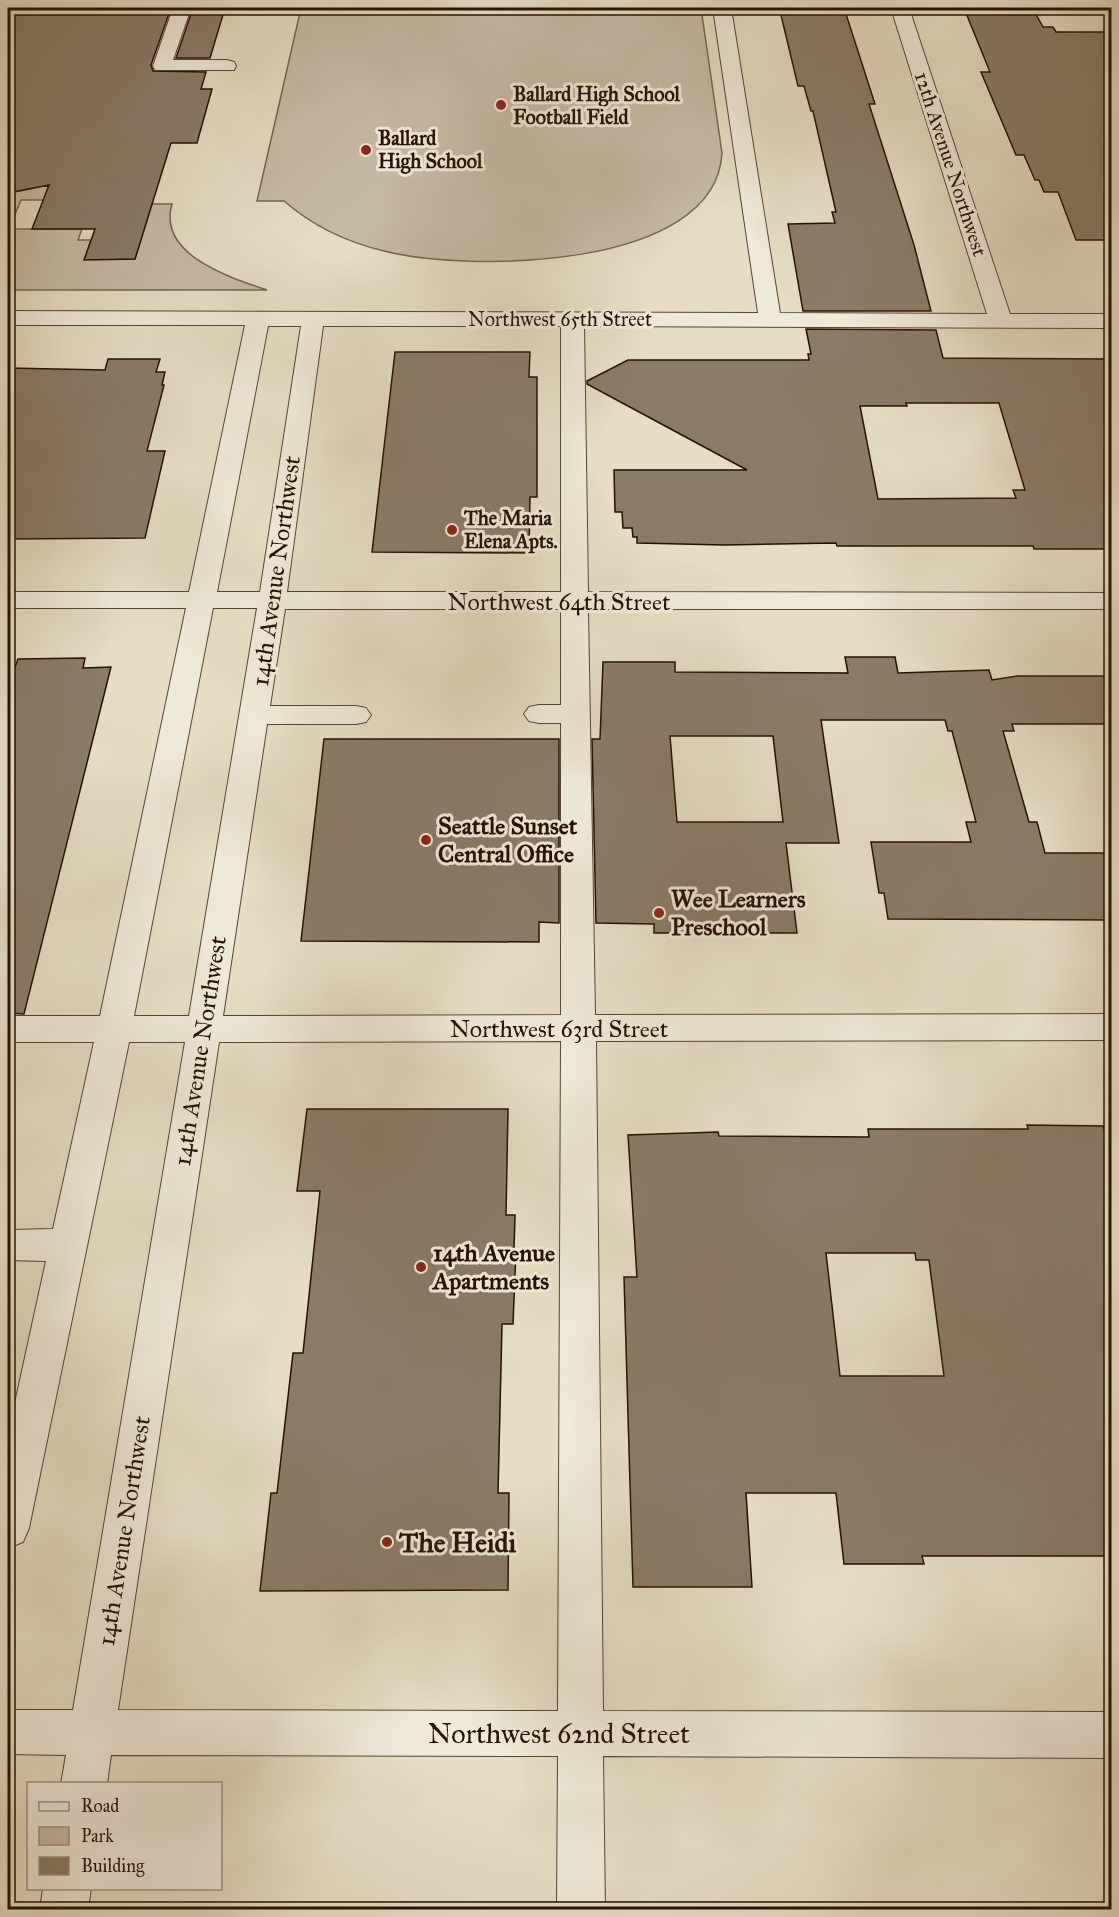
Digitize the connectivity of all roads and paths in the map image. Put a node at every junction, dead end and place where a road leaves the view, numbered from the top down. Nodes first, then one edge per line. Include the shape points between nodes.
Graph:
1 (182, 8) edge
2 (722, 8) edge
3 (900, 8) edge
4 (227, 66) dead end
5 (8, 318) edge
6 (258, 319) junction
7 (313, 319) junction
8 (572, 319) junction
9 (770, 319) junction
10 (1001, 321) junction
11 (1112, 321) edge
12 (8, 600) edge
13 (272, 601) junction
14 (1112, 601) edge
15 (201, 602) junction
16 (573, 602) junction
17 (539, 714) dead end
18 (574, 714) junction
19 (254, 715) junction
20 (357, 715) dead end
21 (1112, 1027) edge
22 (8, 1029) edge
23 (578, 1029) junction
24 (114, 1030) junction
25 (204, 1030) junction
26 (8, 1245) edge
27 (67, 1245) junction
28 (8, 1528) edge
29 (8, 1732) edge
30 (92, 1733) junction
31 (580, 1733) junction
32 (1112, 1735) edge
33 (84, 1782) edge
34 (67, 1890) edge
35 (64, 1910) edge
36 (581, 1910) edge

1 - 4 street via 162,66
2 - 9 street
3 - 10 street, 12th Avenue Northwest
5 - 6 street, Northwest 65th Street
6 - 7 street, Northwest 65th Street
6 - 15 street
7 - 8 street, Northwest 65th Street
7 - 13 street, 14th Avenue Northwest
8 - 9 street, Northwest 65th Street
8 - 16 street
9 - 10 street, Northwest 65th Street
10 - 11 street, Northwest 65th Street
12 - 15 street, Northwest 64th Street
13 - 15 street, Northwest 64th Street
13 - 16 street, Northwest 64th Street
13 - 19 street, 14th Avenue Northwest
14 - 16 street, Northwest 64th Street
15 - 24 street
16 - 18 street
17 - 18 street
18 - 23 street
19 - 20 street
19 - 25 street, 14th Avenue Northwest
21 - 23 street, Northwest 63rd Street
22 - 24 street, Northwest 63rd Street
23 - 25 street, Northwest 63rd Street
23 - 31 street
24 - 25 street, Northwest 63rd Street
24 - 27 street
25 - 30 street, 14th Avenue Northwest
26 - 27 street
27 - 28 street
29 - 30 street, Northwest 62nd Street
30 - 31 street, Northwest 62nd Street
30 - 33 street, 14th Avenue Northwest
31 - 32 street, Northwest 62nd Street
31 - 36 street
34 - 35 street

